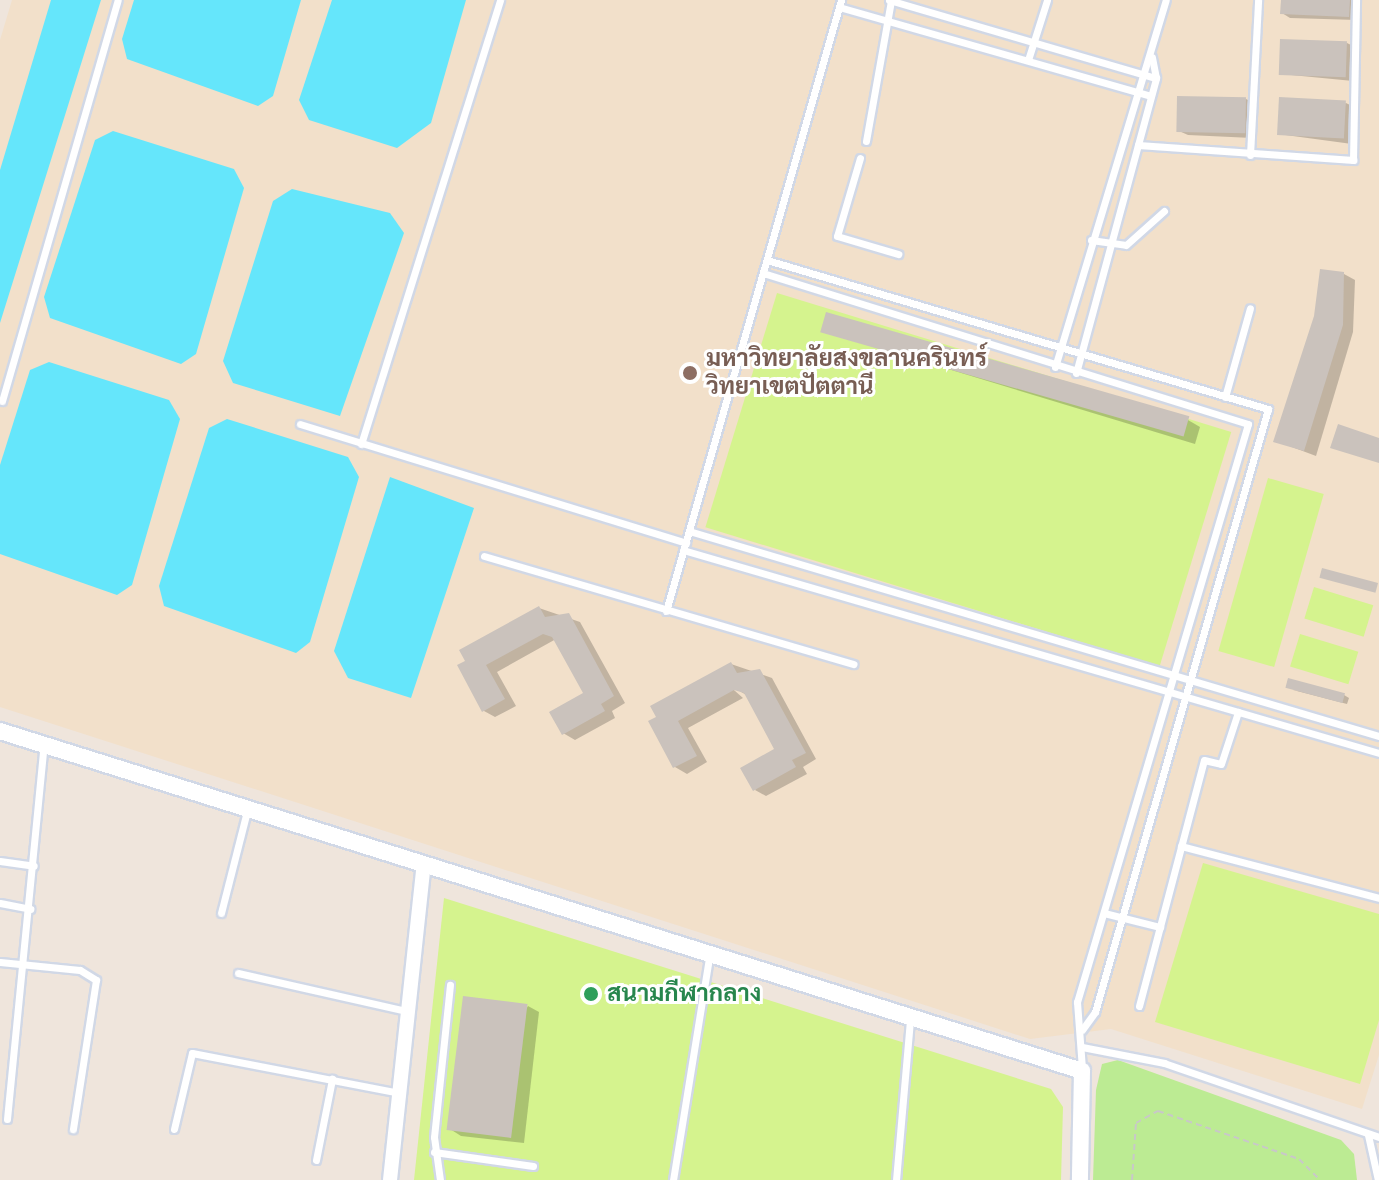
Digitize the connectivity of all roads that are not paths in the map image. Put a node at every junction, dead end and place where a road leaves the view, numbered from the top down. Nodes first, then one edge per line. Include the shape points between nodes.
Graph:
1 (118, 0) edge
2 (500, 0) edge
3 (890, 0) edge
4 (1047, 0) edge
5 (1166, 0) edge
6 (1258, 0) edge
7 (1356, 0) edge
8 (840, 3) edge
9 (887, 18) junction
10 (1035, 41) junction
11 (1152, 57) junction
12 (1028, 60) junction
13 (1140, 74) junction
14 (1156, 78) junction
15 (1135, 92) junction
16 (1151, 96) junction
17 (866, 141) dead end
18 (1138, 145) junction
19 (1250, 155) junction
20 (860, 158) dead end
21 (1164, 211) dead end
22 (1091, 240) junction
23 (1111, 245) junction
24 (898, 254) dead end
25 (767, 260) junction
26 (763, 273) junction
27 (1250, 308) dead end
28 (1060, 349) junction
29 (1081, 355) junction
30 (1055, 367) junction
31 (1076, 373) junction
32 (1225, 397) junction
33 (2, 401) dead end
34 (300, 424) dead end
35 (361, 444) junction
36 (689, 531) junction
37 (685, 546) junction
38 (484, 556) dead end
39 (1205, 567) junction
40 (1222, 570) junction
41 (666, 611) junction
42 (854, 664) dead end
43 (1174, 675) junction
44 (1190, 680) junction
45 (1169, 692) junction
46 (1185, 697) junction
47 (1238, 712) junction
48 (0, 731) edge
49 (1379, 736) edge
50 (44, 745) junction
51 (1379, 753) edge
52 (247, 811) junction
53 (1181, 846) junction
54 (0, 861) edge
55 (424, 864) junction
56 (34, 866) junction
57 (1379, 898) edge
58 (0, 903) edge
59 (30, 909) junction
60 (221, 913) dead end
61 (1104, 913) junction
62 (1122, 919) junction
63 (1160, 927) junction
64 (709, 957) junction
65 (0, 962) edge
66 (25, 966) junction
67 (238, 973) dead end
68 (450, 985) dead end
69 (1139, 1006) dead end
70 (410, 1011) junction
71 (910, 1020) junction
72 (1082, 1030) junction
73 (1082, 1047) junction
74 (1082, 1071) junction
75 (332, 1079) junction
76 (399, 1093) junction
77 (7, 1119) dead end
78 (73, 1129) dead end
79 (174, 1129) dead end
80 (1368, 1135) junction
81 (1379, 1137) edge
82 (434, 1152) junction
83 (316, 1160) dead end
84 (533, 1166) dead end
85 (390, 1180) edge
86 (440, 1180) edge
87 (673, 1180) edge
88 (896, 1180) edge
89 (1080, 1180) edge
90 (1378, 1180) edge

1 - 33 lane
2 - 35 lane
3 - 9 lane
3 - 10 lane
4 - 10 lane
5 - 11 lane
6 - 19 lane
7 - 19 lane via 1353,160
8 - 9 lane
8 - 25 lane
9 - 12 lane
9 - 17 lane
10 - 12 lane
10 - 13 lane
11 - 13 lane
11 - 14 lane
12 - 15 lane
13 - 14 lane
13 - 15 lane
14 - 16 lane
15 - 16 lane
15 - 22 lane
16 - 18 lane
18 - 19 lane
18 - 23 lane
20 - 24 lane via 837,236
21 - 23 lane via 1126,245
22 - 23 lane
22 - 28 lane
23 - 29 lane
25 - 26 lane
25 - 28 lane
26 - 30 lane
26 - 36 lane
27 - 32 lane
28 - 29 lane
28 - 30 lane
29 - 31 lane
29 - 32 lane
30 - 31 lane
31 - 39 lane via 1248,424
32 - 40 lane via 1268,409
34 - 35 lane
35 - 37 lane
36 - 37 lane
36 - 43 lane
37 - 41 lane
37 - 45 lane
38 - 41 lane
39 - 40 lane
39 - 43 lane
40 - 44 lane
41 - 42 lane
43 - 44 lane
43 - 45 lane
44 - 46 lane
44 - 49 lane
45 - 46 lane
45 - 61 lane
46 - 47 lane
46 - 62 lane
47 - 51 lane
47 - 53 lane via 1221,764 1204,760
48 - 50 street
50 - 52 street
50 - 56 lane
52 - 55 street
52 - 60 lane
53 - 57 lane
53 - 63 lane
54 - 56 lane
55 - 64 street
55 - 70 street
56 - 59 lane
58 - 59 lane
59 - 66 lane
61 - 62 lane
61 - 72 lane via 1077,1002
62 - 63 lane
62 - 72 lane via 1095,1012
63 - 69 lane
64 - 71 street
64 - 87 lane
65 - 66 lane
66 - 77 lane
66 - 78 lane via 80,970 96,980
67 - 70 lane
68 - 82 lane
70 - 76 street
71 - 74 street
71 - 88 lane
72 - 73 lane
73 - 74 lane
73 - 80 lane via 1164,1063
74 - 89 street
75 - 76 lane
75 - 79 lane via 192,1053
75 - 83 lane
76 - 85 street
80 - 81 lane
80 - 90 lane
82 - 84 lane
82 - 86 lane

